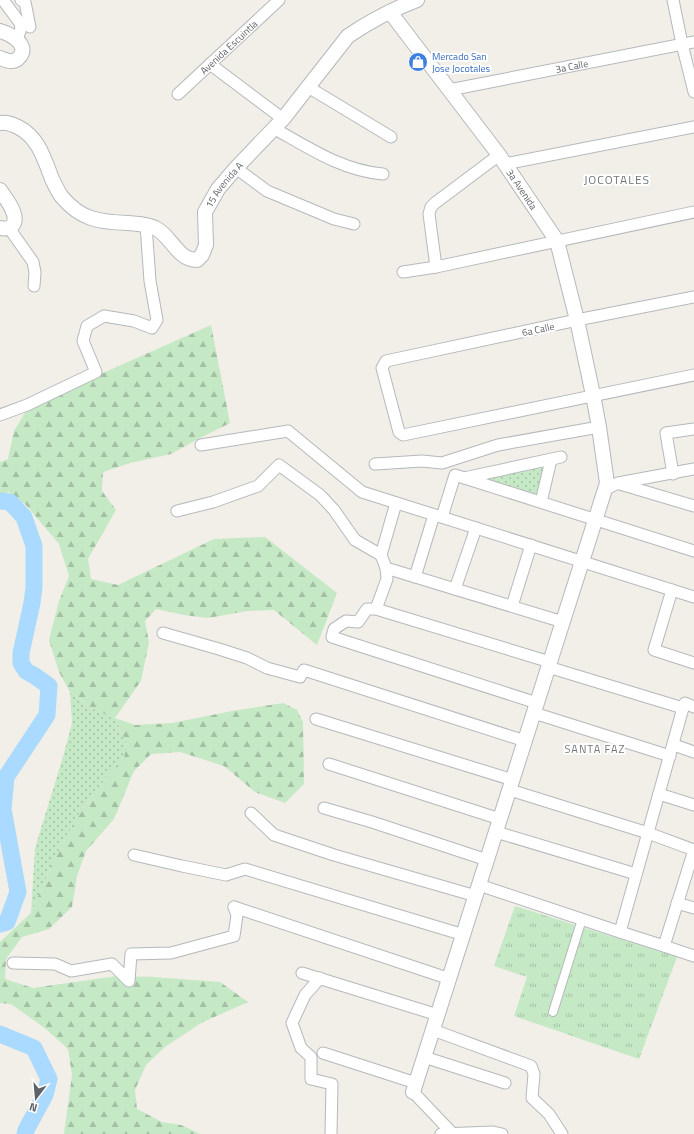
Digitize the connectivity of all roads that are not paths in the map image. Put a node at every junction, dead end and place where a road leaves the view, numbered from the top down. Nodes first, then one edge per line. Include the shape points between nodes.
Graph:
1 (2, 0) edge
2 (21, 0) edge
3 (279, 0) edge
4 (673, 0) edge
5 (411, 1) edge
6 (390, 12) junction
7 (30, 27) dead end
8 (0, 31) edge
9 (17, 40) junction
10 (694, 42) edge
11 (682, 44) junction
12 (0, 58) edge
13 (210, 64) junction
14 (308, 87) junction
15 (449, 90) junction
16 (694, 92) edge
17 (178, 94) dead end
18 (0, 123) edge
19 (279, 124) junction
20 (694, 127) edge
21 (390, 137) dead end
22 (502, 159) junction
23 (236, 168) junction
24 (383, 174) dead end
25 (0, 190) edge
26 (694, 212) edge
27 (354, 224) dead end
28 (146, 225) junction
29 (4, 228) edge
30 (557, 241) junction
31 (436, 267) junction
32 (403, 272) dead end
33 (34, 286) dead end
34 (694, 297) edge
35 (577, 320) junction
36 (694, 375) edge
37 (593, 395) junction
38 (0, 415) edge
39 (599, 427) junction
40 (694, 429) edge
41 (201, 445) dead end
42 (375, 464) dead end
43 (694, 469) edge
44 (673, 474) junction
45 (463, 478) junction
46 (618, 483) junction
47 (604, 490) junction
48 (542, 502) junction
49 (396, 503) junction
50 (694, 506) edge
51 (177, 511) dead end
52 (438, 516) junction
53 (595, 519) junction
54 (476, 528) junction
55 (531, 545) junction
56 (694, 551) edge
57 (382, 554) junction
58 (582, 561) junction
59 (386, 568) junction
60 (415, 577) junction
61 (455, 589) junction
62 (672, 590) junction
63 (694, 597) edge
64 (512, 606) junction
65 (376, 609) junction
66 (563, 622) junction
67 (163, 633) dead end
68 (694, 663) edge
69 (549, 664) junction
70 (689, 707) edge
71 (536, 708) junction
72 (316, 719) dead end
73 (525, 741) junction
74 (674, 745) junction
75 (694, 752) edge
76 (670, 756) junction
77 (329, 764) dead end
78 (511, 785) junction
79 (660, 794) junction
80 (694, 805) edge
81 (324, 808) dead end
82 (251, 813) dead end
83 (498, 825) junction
84 (648, 833) junction
85 (694, 850) edge
86 (134, 855) dead end
87 (487, 860) junction
88 (636, 874) junction
89 (478, 891) junction
90 (677, 903) junction
91 (694, 908) edge
92 (582, 919) junction
93 (620, 932) junction
94 (464, 935) junction
95 (664, 946) junction
96 (694, 956) edge
97 (13, 963) dead end
98 (302, 973) dead end
99 (320, 978) junction
100 (450, 979) junction
101 (553, 1012) dead end
102 (438, 1015) junction
103 (433, 1030) junction
104 (323, 1053) dead end
105 (424, 1057) junction
106 (505, 1083) dead end
107 (415, 1088) junction
108 (453, 1133) edge
109 (332, 1134) edge
110 (441, 1134) edge
111 (502, 1134) edge
112 (562, 1134) edge

1 - 9 street via 20,23
2 - 7 street via 25,2
3 - 13 street, Avenida Escuintla
4 - 11 street
5 - 6 street, 15 Avenida A
6 - 14 street, 15 Avenida A via 348,36
6 - 15 street, 3a Avenida
8 - 9 street
9 - 12 street via 22,48 19,58 12,61
10 - 11 street, 3a Calle
11 - 15 street, 3a Calle
11 - 16 street
13 - 17 street, Avenida Escuintla
13 - 19 street
14 - 19 street, 15 Avenida A
14 - 21 street
15 - 22 street, 3a Avenida
18 - 28 street, 15 Avenida A via 14,125 32,137 39,146 61,196 80,213 99,221
19 - 23 street, 15 Avenida A
19 - 24 street via 322,155 349,167
20 - 22 street
22 - 30 street, 3a Avenida
22 - 31 street via 431,207 429,214
23 - 27 street via 268,191 334,219
23 - 28 street, 15 Avenida A via 218,189 205,212 206,245 197,260 190,260 160,230
25 - 29 street via 14,211 15,218 14,222
26 - 30 street
28 - 38 street via 150,280 157,320 152,328 134,321 104,316 87,326 83,341 96,372
29 - 33 street via 33,262
30 - 31 street
30 - 35 street, 3a Avenida
31 - 32 street
34 - 35 street, 6a Calle
35 - 37 street, 3a Avenida
35 - 37 street, 6a Calle via 386,361 382,368 399,432 403,435
36 - 37 street
37 - 39 street, 3a Avenida
39 - 42 street via 498,445 442,463 422,461
39 - 47 street, 3a Avenida via 607,482
40 - 44 street via 666,433
41 - 49 street via 288,431 362,492
43 - 44 street
44 - 46 street
45 - 48 street
45 - 48 street via 556,458
45 - 52 street via 455,475
46 - 47 street
46 - 50 street
47 - 53 street, 3a Avenida
48 - 53 street
49 - 52 street
49 - 57 street
51 - 57 street via 213,502 258,486 279,465 320,495 355,540
52 - 54 street
52 - 60 street
53 - 56 street
53 - 58 street, 3a Avenida
54 - 55 street
54 - 61 street
55 - 58 street
55 - 64 street
57 - 59 street
58 - 62 street
58 - 66 street, 3a Avenida
59 - 60 street
59 - 65 street via 387,579
60 - 61 street
61 - 64 street
62 - 63 street
62 - 68 street via 654,650
64 - 66 street
65 - 69 street
65 - 71 street via 367,609 358,622 346,621 334,629 332,637
66 - 69 street, 3a Avenida
67 - 73 street via 240,656 267,668 300,676 304,670
69 - 70 street
69 - 71 street, 3a Avenida
70 - 74 street
71 - 73 street, 3a Avenida
71 - 76 street
72 - 78 street
73 - 78 street, 3a Avenida
74 - 75 street
74 - 76 street
76 - 79 street
77 - 83 street
78 - 83 street, 3a Avenida
78 - 84 street
79 - 80 street
79 - 84 street
81 - 87 street
82 - 89 street via 274,835 334,855
83 - 87 street, 3a Avenida
83 - 88 street
84 - 85 street
84 - 88 street
85 - 90 street
86 - 94 street via 226,875 245,869
87 - 89 street, 3a Avenida
88 - 93 street
89 - 92 street
89 - 94 street, 3a Avenida
90 - 91 street
90 - 95 street
92 - 93 street
92 - 101 street
93 - 95 street
94 - 100 street, 3a Avenida
95 - 96 street
97 - 100 street via 55,964 72,971 112,964 128,981 132,954 171,954 234,936 237,915 234,907
98 - 99 street
99 - 102 street
99 - 109 street via 305,995 292,1024 301,1048 311,1057 311,1079 332,1084
100 - 102 street, 3a Avenida
102 - 103 street, 3a Avenida
103 - 105 street, 3a Avenida
103 - 112 street via 531,1066 534,1074 532,1098 548,1114
104 - 107 street
105 - 106 street
105 - 107 street, 3a Avenida
107 - 108 street
108 - 110 street
108 - 111 street

